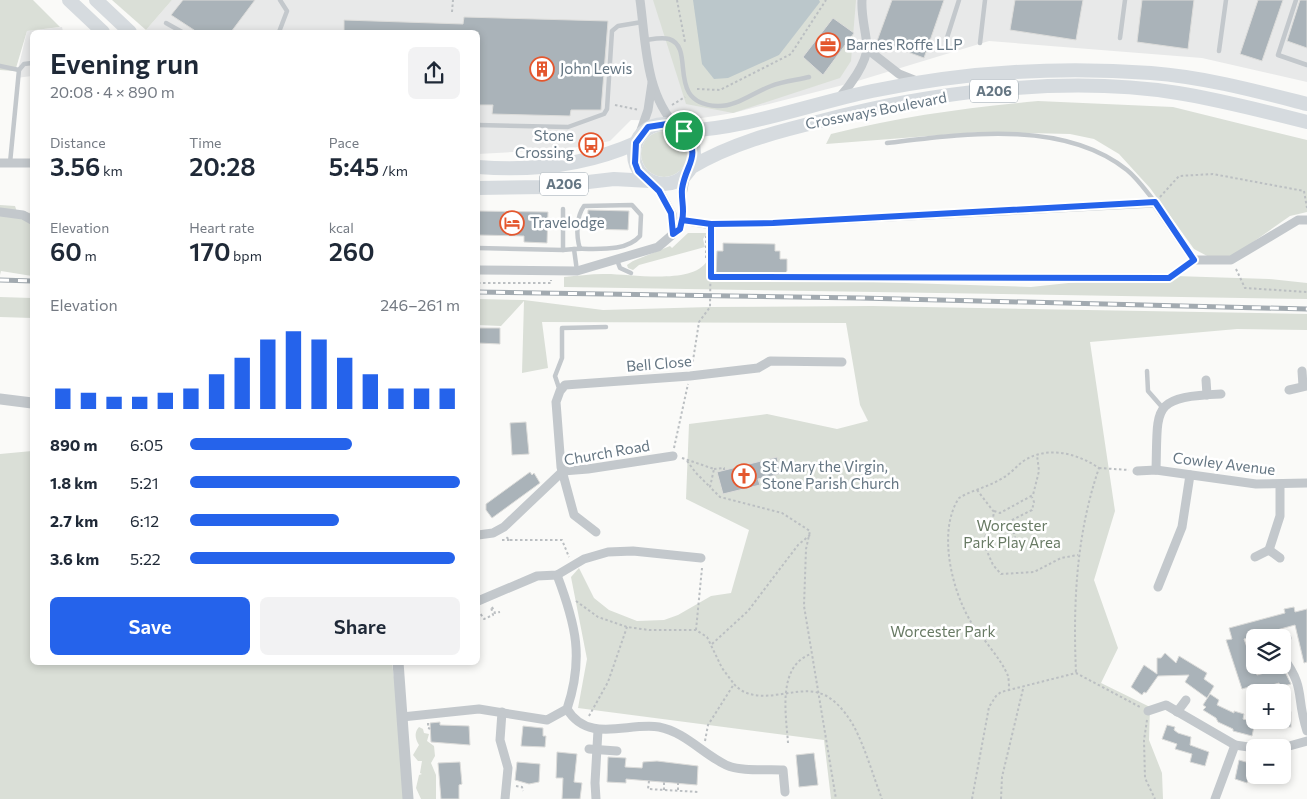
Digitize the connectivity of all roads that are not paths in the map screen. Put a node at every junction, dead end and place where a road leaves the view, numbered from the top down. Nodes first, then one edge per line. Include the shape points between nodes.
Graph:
1 (69, 0) edge
2 (96, 0) edge
3 (280, 0) edge
4 (640, 0) edge
5 (862, 0) edge
6 (959, 0) edge
7 (986, 0) edge
8 (1125, 0) edge
9 (1226, 0) edge
10 (1296, 0) edge
11 (643, 22) junction
12 (166, 23) dead end
13 (100, 30) edge
14 (128, 30) edge
15 (178, 30) edge
16 (280, 30) edge
17 (1120, 38) dead end
18 (646, 40) junction
19 (946, 41) dead end
20 (980, 43) dead end
21 (867, 49) junction
22 (1219, 51) dead end
23 (30, 64) edge
24 (1307, 65) edge
25 (0, 66) edge
26 (19, 70) junction
27 (809, 77) dead end
28 (920, 82) junction
29 (652, 83) junction
30 (839, 98) junction
31 (1307, 104) edge
32 (1307, 122) edge
33 (480, 125) edge
34 (680, 129) junction
35 (638, 140) junction
36 (886, 143) dead end
37 (0, 163) edge
38 (10, 163) junction
39 (30, 163) edge
40 (480, 167) edge
41 (688, 171) junction
42 (650, 181) junction
43 (480, 188) edge
44 (1155, 202) junction
45 (563, 209) dead end
46 (0, 212) edge
47 (30, 219) edge
48 (682, 220) junction
49 (1307, 220) edge
50 (673, 234) junction
51 (480, 248) edge
52 (577, 249) junction
53 (564, 250) junction
54 (616, 260) junction
55 (1194, 260) junction
56 (480, 270) edge
57 (577, 271) junction
58 (631, 273) dead end
59 (788, 275) road end
60 (606, 327) dead end
61 (842, 362) dead end
62 (1147, 371) dead end
63 (1302, 371) dead end
64 (1206, 380) dead end
65 (1305, 386) edge
66 (1289, 390) dead end
67 (560, 391) junction
68 (1221, 394) dead end
69 (1207, 395) junction
70 (0, 399) edge
71 (30, 403) edge
72 (1162, 407) junction
73 (673, 456) road end
74 (1156, 470) junction
75 (564, 471) junction
76 (1137, 471) road end
77 (1190, 475) junction
78 (1307, 483) edge
79 (1280, 485) junction
80 (596, 532) dead end
81 (480, 534) edge
82 (1269, 550) junction
83 (1255, 557) dead end
84 (701, 558) road end
85 (1280, 558) dead end
86 (557, 575) junction
87 (1158, 587) dead end
88 (480, 600) edge
89 (398, 665) edge
90 (1291, 665) edge
91 (1186, 700) dead end
92 (567, 709) junction
93 (1148, 711) road end
94 (502, 712) junction
95 (1177, 712) junction
96 (402, 717) junction
97 (598, 730) junction
98 (1307, 731) edge
99 (1307, 740) edge
100 (1235, 745) junction
101 (1291, 745) edge
102 (1246, 747) edge
103 (593, 749) junction
104 (617, 751) dead end
105 (785, 792) dead end
106 (408, 799) edge
107 (505, 799) edge
108 (596, 799) edge
109 (1215, 799) edge

1 - 13 main road
2 - 14 main road
3 - 16 lane via 287,11
4 - 11 street
5 - 21 street via 861,16
6 - 19 lane
7 - 20 lane
8 - 17 lane
9 - 22 lane
10 - 24 lane via 1278,55
11 - 18 street
11 - 33 lane via 618,26 612,31 604,114 570,127
12 - 15 lane
18 - 27 lane via 662,38 674,42 680,51 688,94 706,104 725,106 774,85
18 - 29 street
21 - 28 street via 900,74
21 - 30 street via 853,82
23 - 26 lane via 24,64
25 - 26 lane
26 - 38 lane
28 - 30 main road, Crossways Boulevard / A206
28 - 31 main road, Crossways Boulevard / A206 via 992,73 1043,71 1153,73 1216,82
29 - 34 street via 664,112
29 - 35 street via 648,110
30 - 34 main road, Crossways Boulevard / A206 via 733,125
32 - 41 main road, Crossways Boulevard / A206 via 1176,93 1104,87 988,91 918,99 856,111 736,145
34 - 35 main road via 655,125 648,127
34 - 41 main road via 693,148
35 - 40 main road, A206 via 589,160
35 - 42 main road via 635,165
36 - 44 lane via 942,137 1028,135 1079,144 1127,170
37 - 38 street
38 - 39 street
41 - 42 main road via 670,184
41 - 48 street via 682,194
42 - 43 main road, A206 via 614,179 537,187
42 - 50 street via 671,213
44 - 48 street via 773,223 711,224
44 - 55 street
45 - 53 lane
46 - 47 street
48 - 50 street via 680,229
49 - 55 street via 1298,220 1231,260
50 - 54 street via 658,247
51 - 53 lane
52 - 52 lane via 622,247 634,243 640,236 640,215 632,205 584,206 580,212
52 - 53 lane
52 - 57 lane
54 - 57 street
54 - 58 lane via 620,268
55 - 59 lane via 1169,278
56 - 57 street
60 - 67 lane via 562,328 562,358 555,375
61 - 67 street, Bell Close via 770,361 758,368 690,376 571,384
62 - 72 lane via 1148,390
63 - 65 street
64 - 69 street
65 - 66 street
67 - 75 street via 556,404 561,467
68 - 69 street
69 - 72 street via 1172,401
70 - 71 street
72 - 74 street via 1158,415
73 - 75 street, Church Road
74 - 76 street, Cowley Avenue
74 - 77 street, Cowley Avenue
75 - 80 street via 574,515
75 - 81 street, Church Road via 500,529
77 - 79 street, Cowley Avenue
77 - 87 street via 1182,527
78 - 79 street, Cowley Avenue
79 - 82 street via 1280,516
82 - 83 street
82 - 85 street
84 - 86 street via 620,551 595,554
86 - 88 street via 537,576
86 - 92 street via 577,641 575,683
89 - 96 street
90 - 98 street via 1304,684
91 - 95 street
92 - 94 street via 547,720
92 - 97 street via 572,717
93 - 95 street via 1166,705
94 - 96 street via 470,709
94 - 107 street via 500,740 508,768
95 - 100 street
96 - 106 street
97 - 103 street
97 - 105 street via 661,727 681,735 727,766 783,770
99 - 101 street
100 - 102 street
100 - 109 street
103 - 104 street
103 - 108 street

